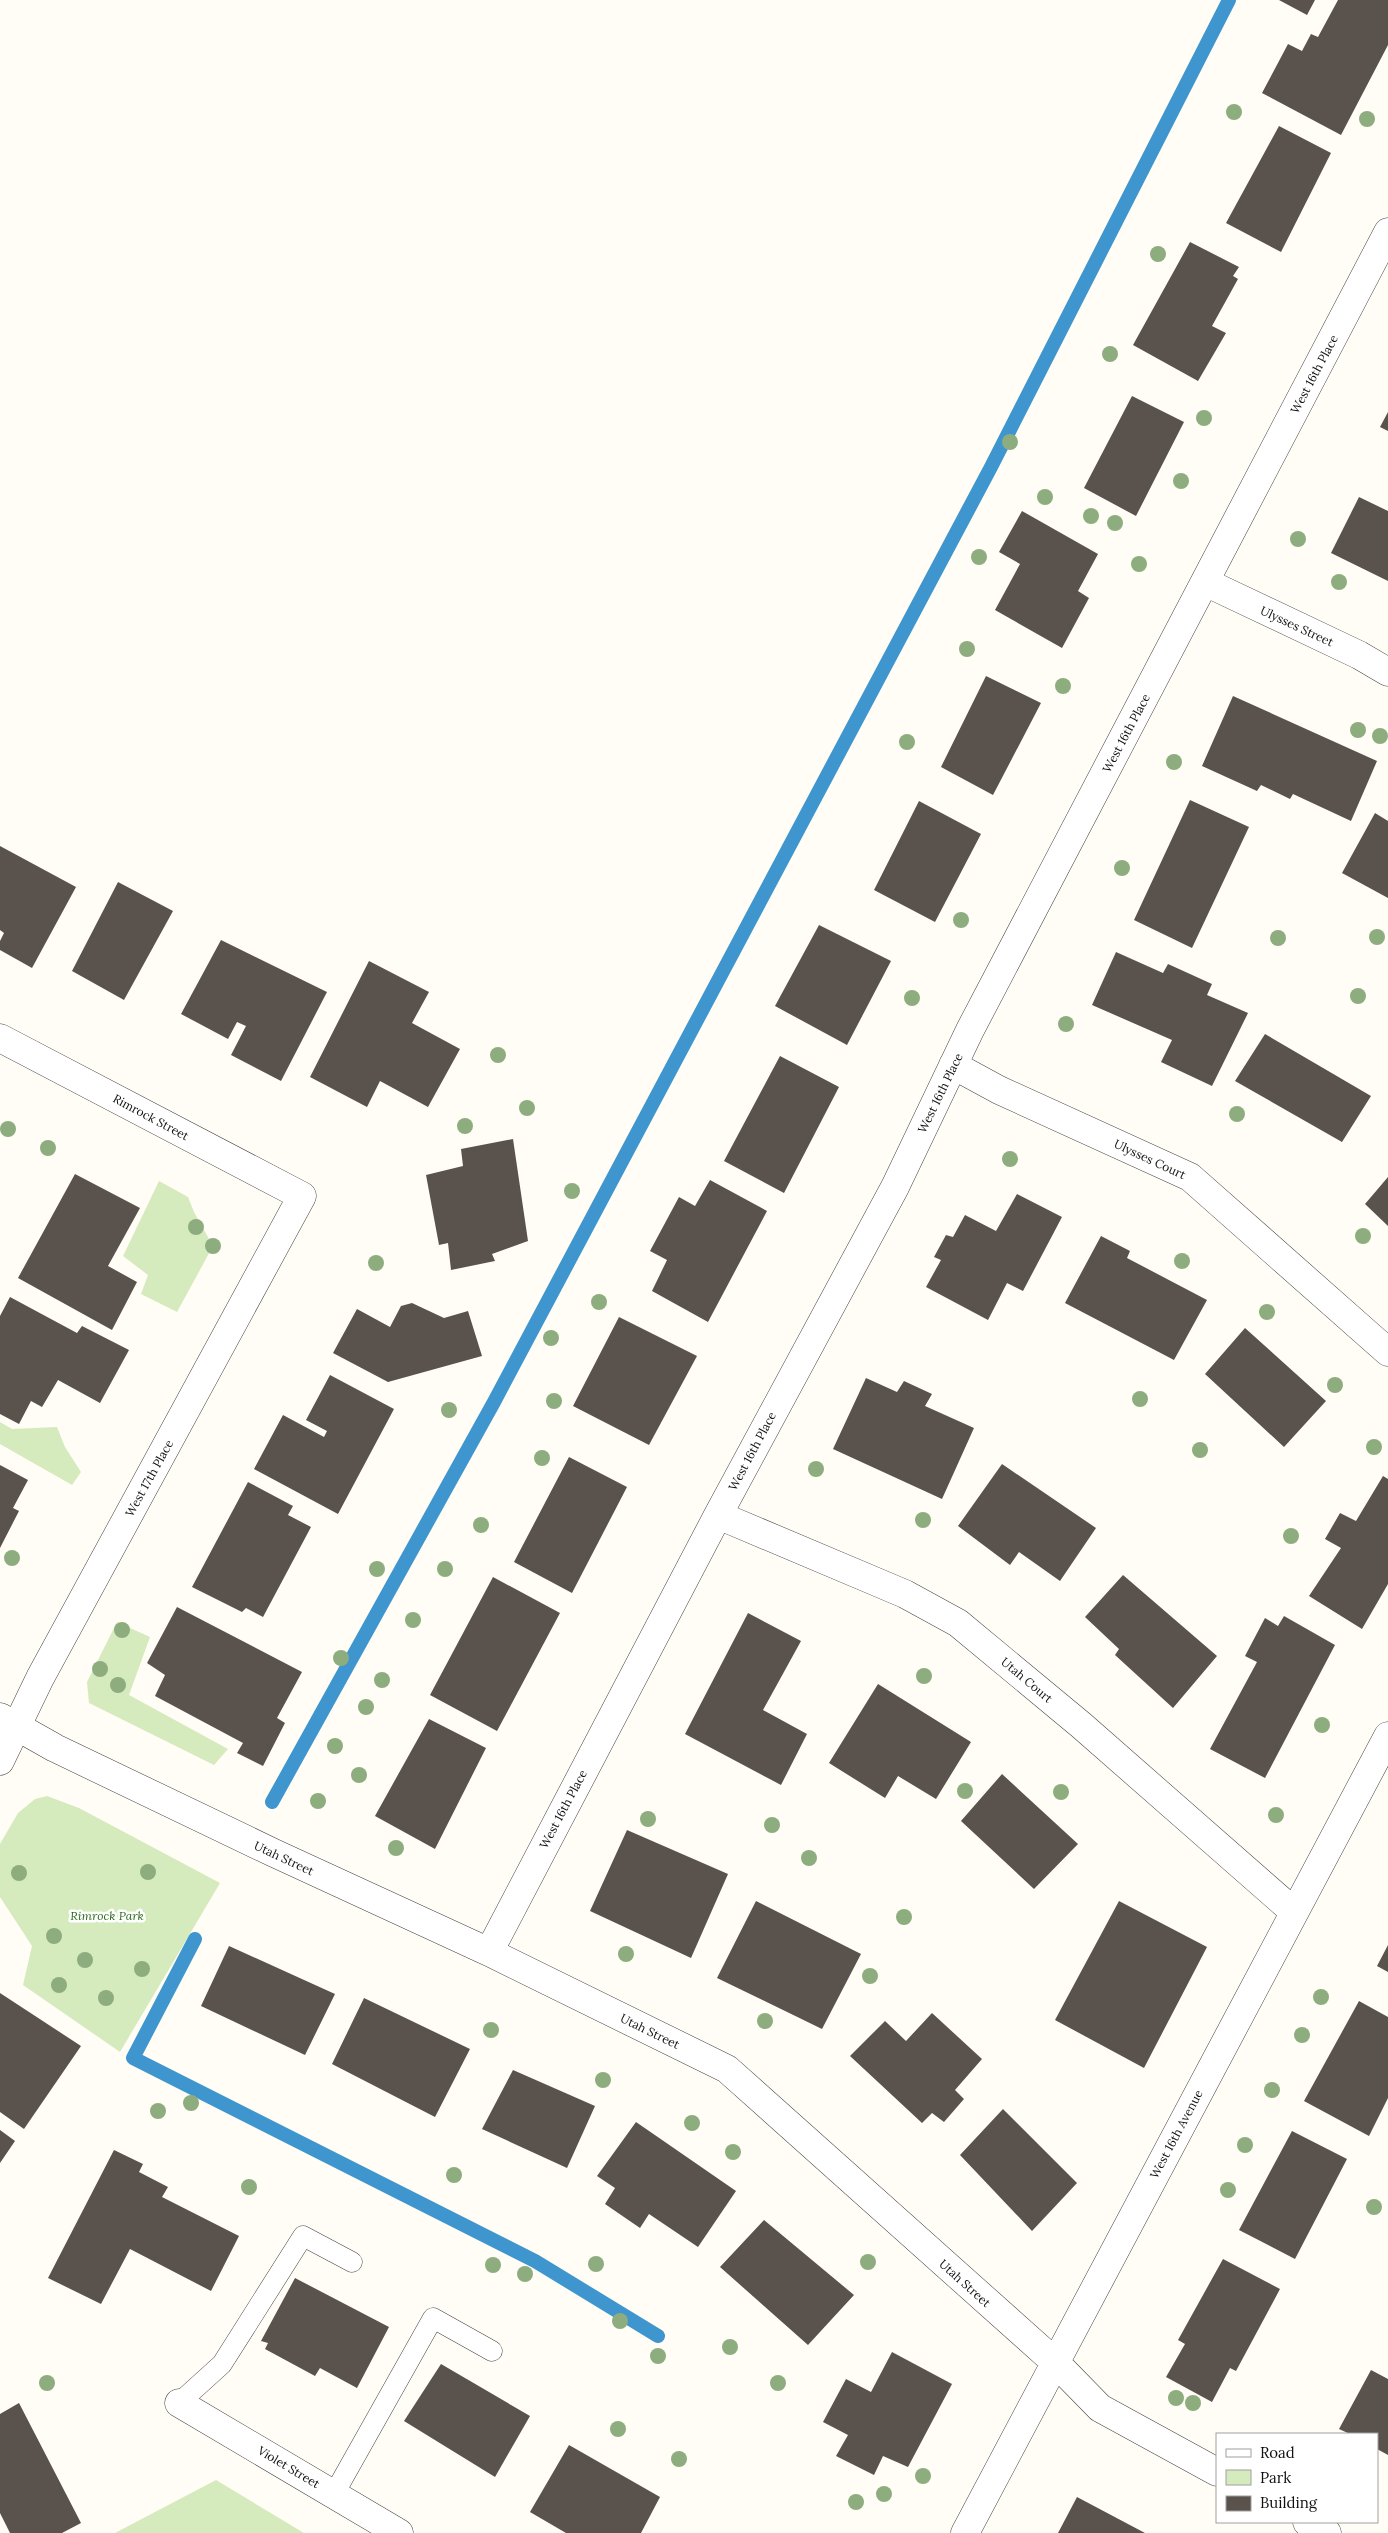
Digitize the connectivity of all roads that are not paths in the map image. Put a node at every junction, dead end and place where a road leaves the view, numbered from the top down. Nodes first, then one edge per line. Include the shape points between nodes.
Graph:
1 (1388, 232) edge
2 (1205, 582) junction
3 (1388, 672) edge
4 (0, 1038) edge
5 (953, 1064) junction
6 (302, 1196) joint
7 (1388, 1352) edge
8 (718, 1515) junction
9 (8, 1722) edge
10 (1388, 1736) edge
11 (0, 1761) edge
12 (1293, 1912) junction
13 (489, 1952) junction
14 (352, 2262) dead end
15 (492, 2351) dead end
16 (1056, 2363) junction
17 (179, 2402) joint
18 (1216, 2471) edge
19 (334, 2494) junction
20 (1309, 2523) edge
21 (399, 2533) edge
22 (965, 2533) edge
23 (1327, 2533) edge

1 - 2 street, West 16th Place
2 - 3 street, Ulysses Street
2 - 5 street, West 16th Place
4 - 6 street, Rimrock Street
5 - 7 street, Ulysses Court via 999,1090 1190,1177
5 - 8 street, West 16th Place via 895,1187
6 - 9 street, West 17th Place via 40,1678
8 - 12 street, Utah Court via 905,1594 958,1623 1081,1725
8 - 13 street, West 16th Place
9 - 11 street, West 17th Place
9 - 13 street, Utah Street via 274,1853
10 - 12 street, West 16th Avenue
12 - 16 street, West 16th Avenue
13 - 16 street, Utah Street via 727,2070
14 - 17 lane via 303,2236 222,2364
15 - 19 lane via 433,2318
16 - 18 street, Utah Street via 1100,2408
16 - 22 street, West 16th Avenue
17 - 19 street, Violet Street
19 - 21 street, Violet Street
20 - 23 street

